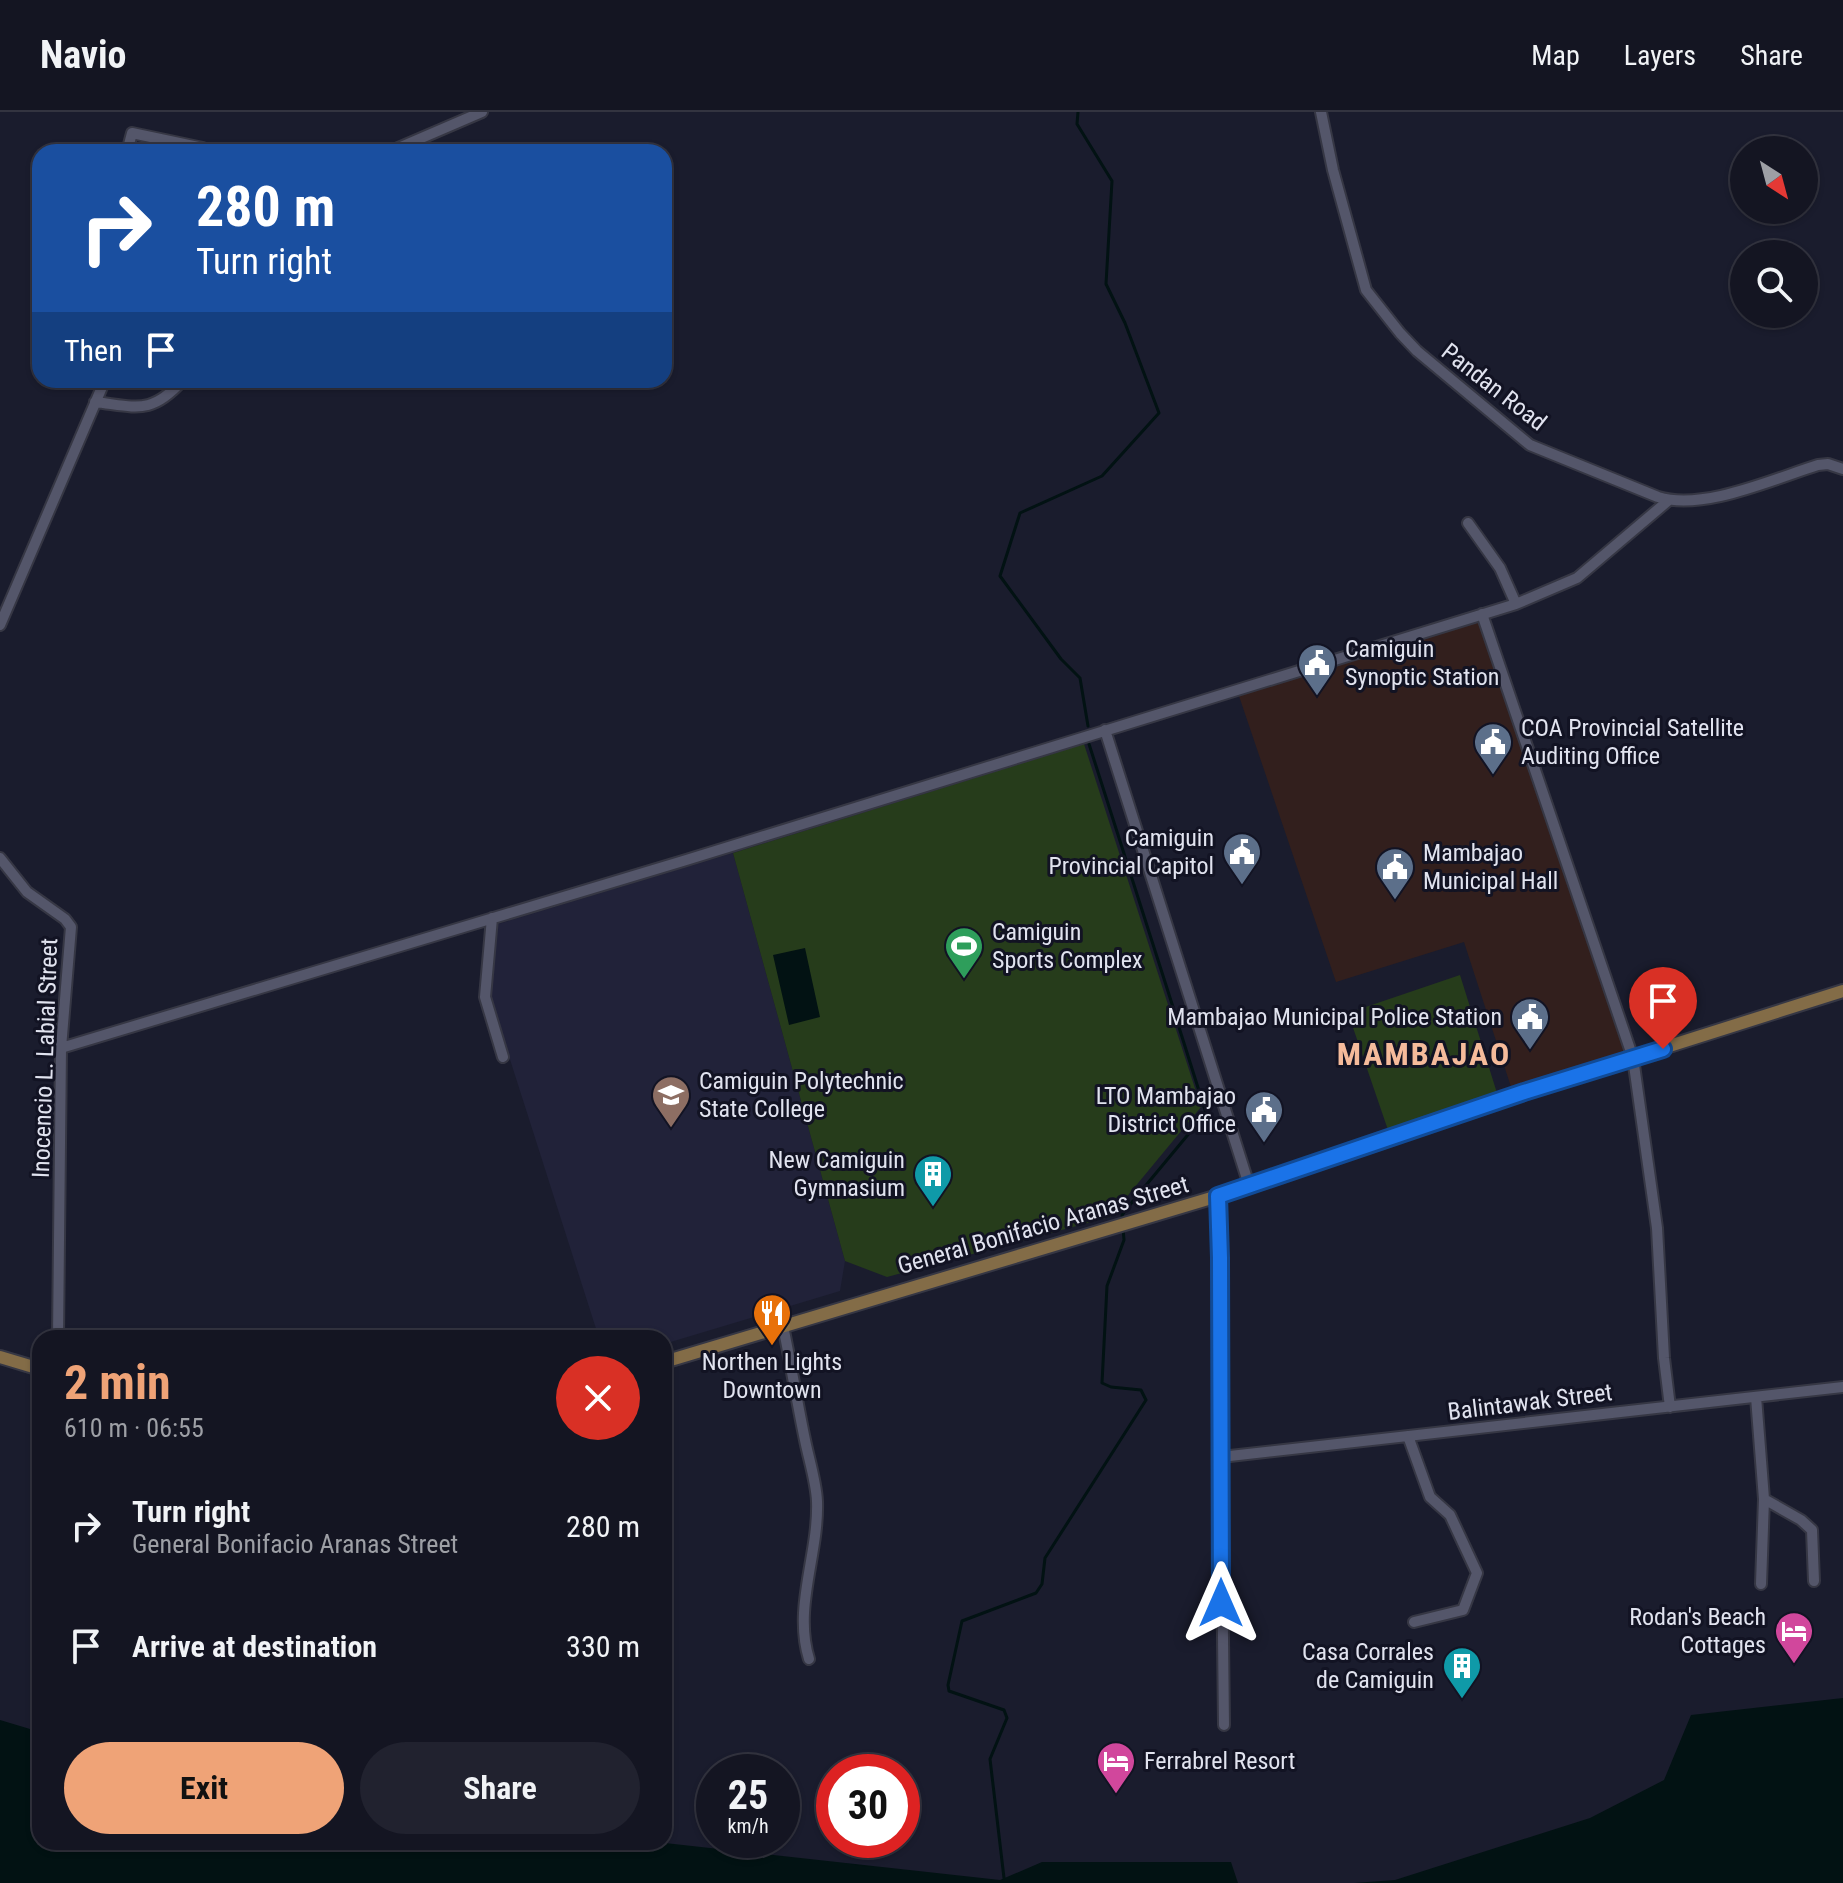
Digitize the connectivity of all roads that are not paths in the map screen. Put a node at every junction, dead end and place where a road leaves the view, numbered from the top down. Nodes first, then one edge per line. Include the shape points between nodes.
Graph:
1 (482, 112) edge
2 (1321, 112) edge
3 (129, 144) edge
4 (184, 144) edge
5 (408, 144) edge
6 (101, 388) edge
7 (174, 388) edge
8 (95, 402) junction
9 (1841, 466) edge
10 (1669, 500) junction
11 (1468, 523) dead end
12 (1516, 604) junction
13 (1482, 614) junction
14 (0, 625) edge
15 (1105, 730) junction
16 (0, 858) edge
17 (492, 918) junction
18 (1843, 991) edge
19 (61, 1048) junction
20 (503, 1057) dead end
21 (1633, 1058) junction
22 (1249, 1185) junction
23 (1218, 1196) junction
24 (783, 1326) junction
25 (58, 1330) edge
26 (0, 1357) edge
27 (672, 1360) edge
28 (32, 1367) edge
29 (1843, 1387) edge
30 (1756, 1397) junction
31 (1670, 1407) junction
32 (1408, 1436) junction
33 (1221, 1457) junction
34 (1764, 1499) junction
35 (1814, 1581) dead end
36 (1761, 1584) dead end
37 (1414, 1622) dead end
38 (809, 1659) dead end
39 (1224, 1725) dead end

1 - 5 street
2 - 10 street, Pandan Road via 1366,290 1400,333 1530,445
3 - 4 street via 132,133
6 - 8 street
7 - 8 street via 144,408
8 - 14 street
9 - 10 street, Pandan Road via 1818,465 1706,499
10 - 12 street via 1577,578
11 - 12 street
12 - 13 street
13 - 15 street
13 - 21 street
15 - 17 street
15 - 22 street
16 - 19 street, Inocencio L. Labial Street via 27,892 71,927
17 - 19 street
17 - 20 street via 485,997
18 - 21 main road, General Bonifacio Aranas Street
19 - 25 street, Inocencio L. Labial Street
21 - 22 main road, General Bonifacio Aranas Street
21 - 31 street via 1657,1228
22 - 23 main road, General Bonifacio Aranas Street
23 - 24 main road, General Bonifacio Aranas Street
23 - 33 street
24 - 27 main road, General Bonifacio Aranas Street
24 - 38 street via 817,1498 816,1542 806,1591 804,1641
26 - 28 main road
29 - 30 street, Balintawak Street
30 - 31 street, Balintawak Street
30 - 34 street
31 - 32 street, Balintawak Street
32 - 33 street, Balintawak Street
32 - 37 street via 1430,1497 1450,1515 1477,1573 1463,1610
33 - 39 street
34 - 35 street via 1812,1530
34 - 36 street

